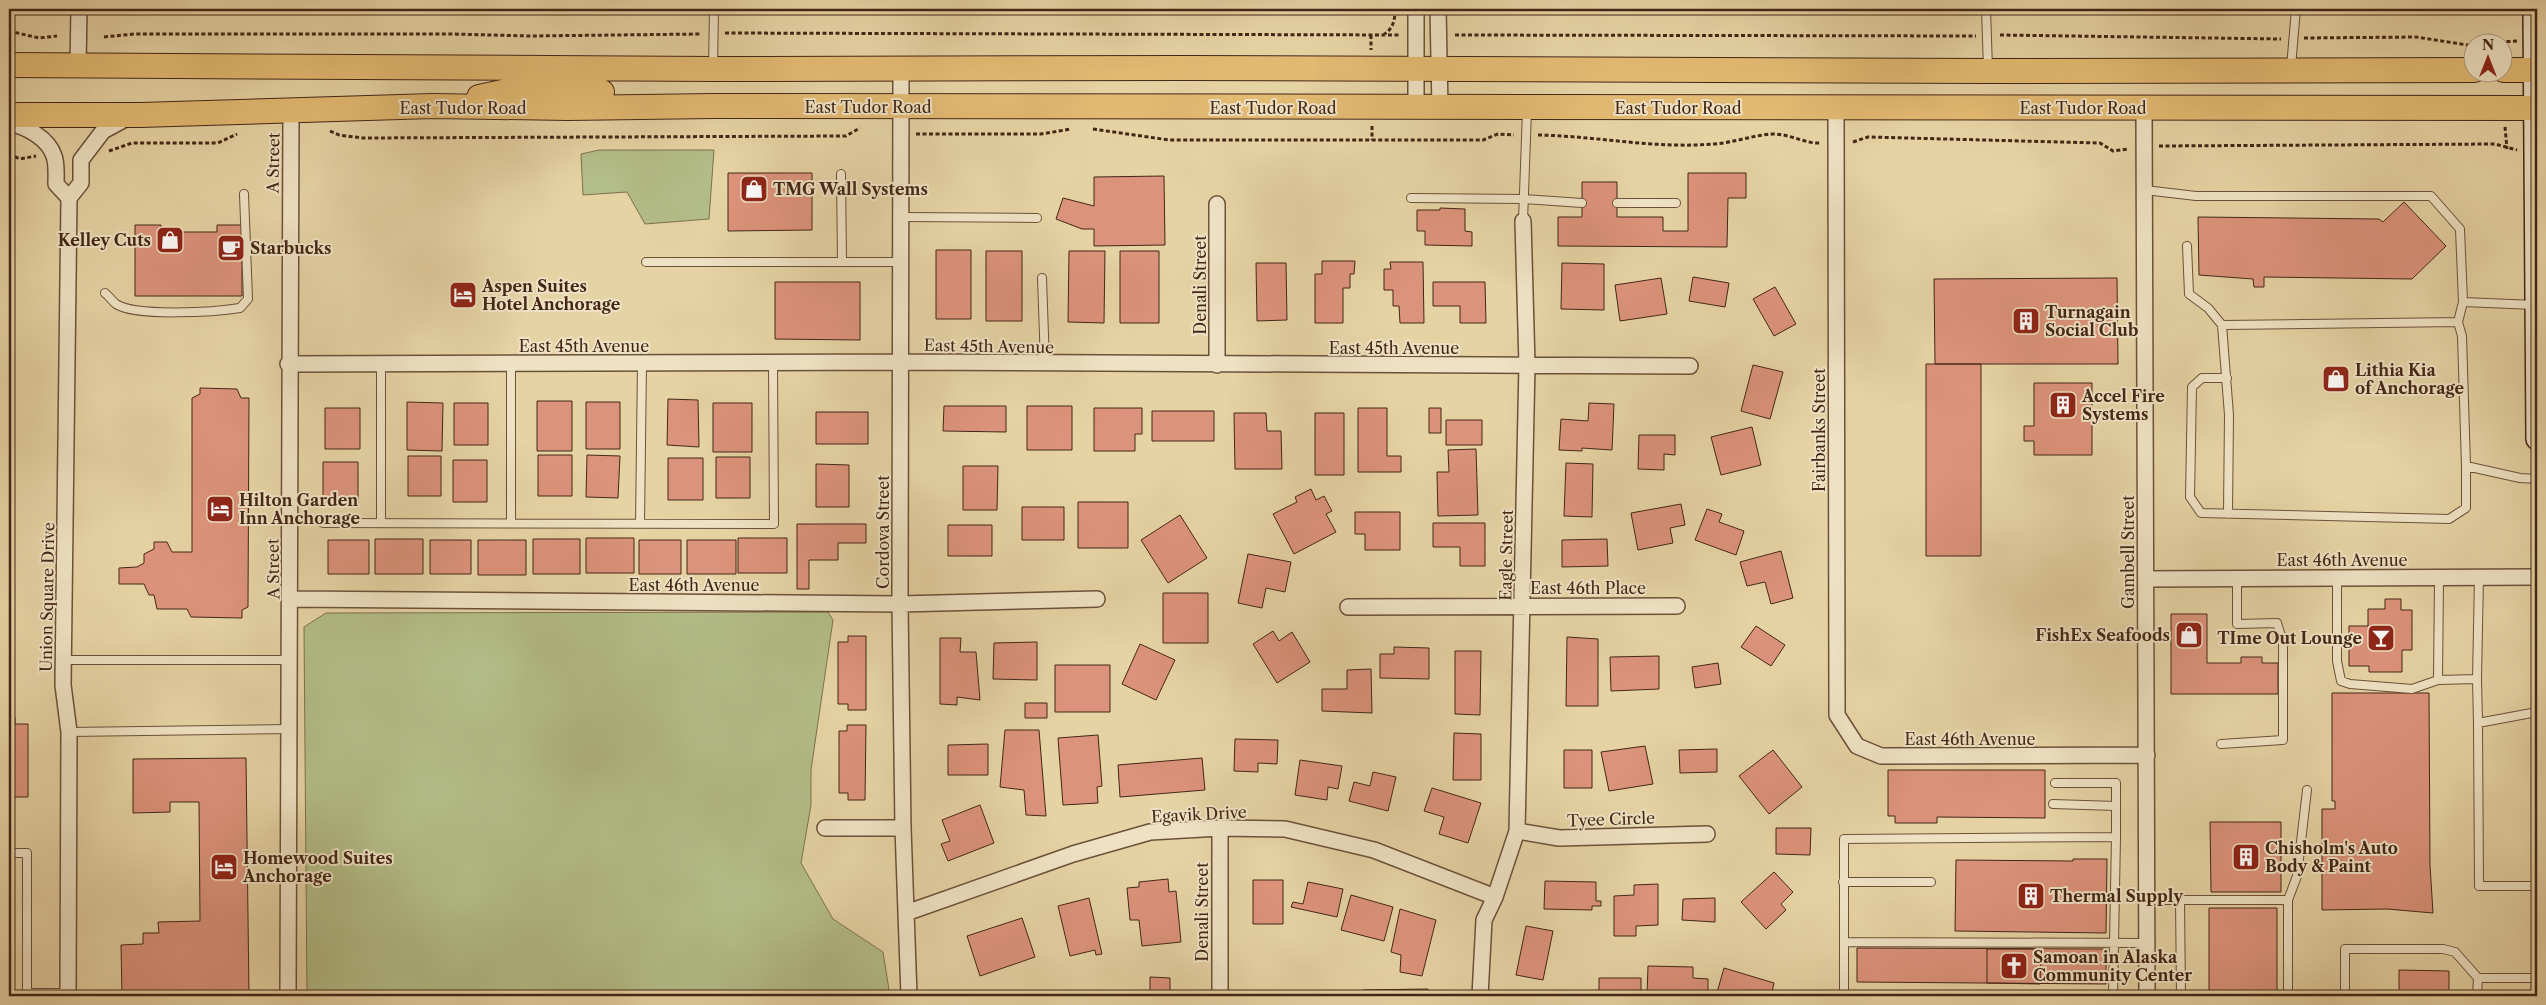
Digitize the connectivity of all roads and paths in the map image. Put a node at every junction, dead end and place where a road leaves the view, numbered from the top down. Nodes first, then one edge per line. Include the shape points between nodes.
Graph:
1 (79, 9) edge
2 (714, 9) edge
3 (1395, 9) edge
4 (1416, 9) edge
5 (1438, 9) edge
6 (1986, 9) edge
7 (2296, 9) edge
8 (2534, 9) edge
9 (9, 31) edge
10 (714, 33) junction
11 (1371, 35) dead end
12 (1464, 35) dead end
13 (57, 36) dead end
14 (1383, 36) dead end
15 (1987, 36) junction
16 (104, 37) dead end
17 (2294, 39) junction
18 (2464, 44) edge
19 (9, 65) edge
20 (78, 65) junction
21 (1428, 68) junction
22 (713, 69) junction
23 (901, 69) junction
24 (2464, 70) edge
25 (2514, 70) edge
26 (2536, 70) edge
27 (1988, 71) junction
28 (2291, 71) junction
29 (433, 106) junction
30 (902, 108) junction
31 (1428, 108) junction
32 (1527, 108) junction
33 (1836, 108) junction
34 (2144, 108) junction
35 (2536, 108) edge
36 (291, 111) junction
37 (9, 115) edge
38 (140, 115) junction
39 (9, 122) edge
40 (862, 126) dead end
41 (323, 128) dead end
42 (1076, 129) dead end
43 (1091, 129) dead end
44 (243, 132) dead end
45 (902, 132) junction
46 (1526, 135) junction
47 (1836, 143) junction
48 (2144, 148) junction
49 (2507, 149) dead end
50 (106, 152) dead end
51 (9, 154) edge
52 (40, 155) dead end
53 (841, 174) dead end
54 (2145, 190) junction
55 (244, 194) dead end
56 (69, 198) junction
57 (1410, 198) dead end
58 (1524, 199) junction
59 (1582, 202) dead end
60 (1617, 203) dead end
61 (1676, 203) dead end
62 (1217, 204) dead end
63 (901, 217) junction
64 (1037, 218) dead end
65 (1523, 221) joint
66 (2186, 246) dead end
67 (646, 262) dead end
68 (842, 262) junction
69 (901, 262) junction
70 (1042, 278) dead end
71 (105, 293) dead end
72 (2463, 302) junction
73 (2536, 305) edge
74 (2458, 322) junction
75 (2222, 325) junction
76 (901, 362) junction
77 (642, 363) junction
78 (773, 363) junction
79 (288, 364) junction
80 (381, 364) junction
81 (511, 364) junction
82 (1046, 364) junction
83 (1217, 365) junction
84 (1527, 365) junction
85 (1690, 366) dead end
86 (2227, 378) junction
87 (2537, 439) edge
88 (2466, 466) junction
89 (2537, 479) edge
90 (2228, 514) junction
91 (323, 522) dead end
92 (381, 522) junction
93 (510, 523) junction
94 (640, 524) junction
95 (2479, 577) junction
96 (2537, 577) edge
97 (2237, 578) junction
98 (2337, 578) junction
99 (2438, 578) junction
100 (2146, 579) junction
101 (291, 600) junction
102 (1096, 600) dead end
103 (900, 604) junction
104 (1522, 606) junction
105 (1677, 606) dead end
106 (1348, 607) dead end
107 (64, 660) junction
108 (291, 660) junction
109 (2477, 679) junction
110 (2438, 680) junction
111 (2537, 712) edge
112 (2478, 723) junction
113 (290, 729) junction
114 (69, 732) junction
115 (2220, 744) dead end
116 (1857, 746) joint
117 (2146, 755) junction
118 (2055, 783) dead end
119 (2307, 790) dead end
120 (2053, 804) dead end
121 (2116, 806) junction
122 (825, 828) dead end
123 (903, 828) junction
124 (1220, 828) junction
125 (1517, 831) junction
126 (1707, 834) dead end
127 (2116, 837) junction
128 (9, 853) edge
129 (1843, 882) junction
130 (1931, 882) dead end
131 (2537, 886) edge
132 (1495, 897) junction
133 (2147, 900) junction
134 (2180, 900) junction
135 (2288, 900) junction
136 (906, 913) junction
137 (1844, 942) junction
138 (2113, 943) junction
139 (2147, 943) junction
140 (2478, 978) junction
141 (2537, 978) edge
142 (25, 995) edge
143 (42, 995) edge
144 (68, 995) edge
145 (288, 996) edge
146 (909, 996) edge
147 (1220, 996) edge
148 (1480, 996) edge
149 (1844, 996) edge
150 (2113, 996) edge
151 (2147, 996) edge
152 (2181, 996) edge
153 (2288, 996) edge
154 (2345, 996) edge
155 (2478, 996) edge

1 - 20 street
2 - 10 lane
3 - 14 path via 1390,30
4 - 21 street
5 - 21 street
6 - 15 lane
7 - 17 lane
8 - 26 main road
9 - 13 path via 39,38
10 - 11 path
10 - 16 path via 530,36 154,34
10 - 22 lane
12 - 15 path
15 - 17 path
15 - 27 lane
17 - 18 path via 2416,37
17 - 28 lane
19 - 20 main road
20 - 22 main road
21 - 23 main road
21 - 27 main road
21 - 31 street
21 - 31 street
22 - 23 main road
22 - 29 main road via 694,92 512,90
23 - 30 street, Cordova Street
24 - 28 main road
25 - 26 main road
26 - 35 main road
27 - 28 main road
29 - 30 main road, East Tudor Road
29 - 36 main road, East Tudor Road
30 - 31 main road, East Tudor Road
30 - 45 street, Cordova Street
31 - 32 main road, East Tudor Road
32 - 33 main road, East Tudor Road
32 - 46 lane, Eagle Street
33 - 34 main road, East Tudor Road
33 - 47 street, Fairbanks Street
34 - 35 main road, East Tudor Road
34 - 48 street, Gambell Street
35 - 73 main road
36 - 38 main road, East Tudor Road
36 - 79 street, A Street
37 - 38 main road, East Tudor Road
38 - 56 street via 103,131 81,160 81,183
39 - 56 street via 22,126 47,143 55,157 56,184
40 - 41 path via 846,136 363,138 339,135
42 - 45 path via 1041,134 926,135
43 - 46 path via 1170,140 1484,140 1498,134
44 - 50 path via 218,142 132,143
45 - 63 street, Cordova Street
46 - 47 path via 1588,137 1640,144 1713,144 1773,134 1798,137 1810,144
46 - 58 lane, Eagle Street
47 - 48 path via 1856,142 1868,137 2100,143 2114,151
47 - 116 street, Fairbanks Street via 1837,715
48 - 49 path via 2169,145 2494,144
48 - 54 street, Gambell Street
51 - 52 path via 20,159
53 - 68 lane
54 - 72 lane via 2196,196 2431,196 2460,229
54 - 100 street, Gambell Street
55 - 71 lane via 248,299 240,308 196,312 136,310 117,305
56 - 107 street, Union Square Drive
57 - 58 lane
58 - 59 lane
58 - 65 lane, Eagle Street
60 - 61 lane
62 - 83 street, Denali Street
63 - 64 lane
63 - 69 street, Cordova Street
65 - 84 street, Eagle Street
66 - 75 lane via 2189,294 2208,308
67 - 68 lane
68 - 69 lane
69 - 76 street, Cordova Street
70 - 82 lane
72 - 73 lane
72 - 74 lane
73 - 87 main road
74 - 75 lane
74 - 88 lane via 2462,336
75 - 86 lane
76 - 78 street, East 45th Avenue
76 - 82 street, East 45th Avenue
76 - 103 street, Cordova Street
77 - 78 street, East 45th Avenue
77 - 81 street, East 45th Avenue
77 - 94 lane
78 - 94 lane via 774,524
79 - 80 street, East 45th Avenue
79 - 101 street, A Street
80 - 81 street, East 45th Avenue
80 - 92 lane
81 - 93 lane
82 - 83 street, East 45th Avenue
83 - 84 street, East 45th Avenue
84 - 85 street, East 45th Avenue
84 - 104 street, Eagle Street
86 - 90 lane
86 - 90 lane via 2202,378 2192,387 2190,497 2201,513
88 - 89 lane
88 - 90 lane via 2466,508 2449,519
91 - 92 lane
92 - 93 lane
93 - 94 lane
95 - 96 street, East 46th Avenue
95 - 99 street, East 46th Avenue
95 - 109 lane
97 - 98 street, East 46th Avenue
97 - 100 street, East 46th Avenue
97 - 115 lane via 2237,624 2277,623 2283,642 2283,740
98 - 99 street, East 46th Avenue
98 - 110 lane via 2337,661 2341,681 2412,689
99 - 110 lane
100 - 117 street, Gambell Street
101 - 103 street, East 46th Avenue
101 - 108 street, A Street
102 - 103 street, East 46th Avenue
103 - 123 street, Cordova Street
104 - 105 street, East 46th Place
104 - 106 street, East 46th Place
104 - 125 street, Eagle Street
107 - 108 lane
107 - 114 street, Union Square Drive via 63,685
108 - 113 street, A Street
109 - 110 lane
109 - 112 lane
111 - 112 lane
112 - 131 lane via 2479,886
113 - 114 lane
113 - 145 street, A Street
114 - 144 street, Union Square Drive
116 - 117 street, East 46th Avenue via 1881,756
117 - 133 street, Gambell Street
118 - 121 lane via 2116,783
119 - 135 lane via 2297,876
120 - 121 lane
121 - 127 lane
122 - 123 street
123 - 136 street, Cordova Street
124 - 132 street, Egavik Drive via 1285,829 1374,850
124 - 136 street, Egavik Drive via 1150,832 1073,854
124 - 147 street, Denali Street
125 - 126 street, Tyee Circle via 1558,838
125 - 132 street, Eagle Street
127 - 129 lane via 1844,839
127 - 138 lane
128 - 142 lane via 27,853
129 - 130 lane
129 - 137 lane
132 - 148 street, Eagle Street via 1484,920
133 - 134 lane
133 - 139 street, Gambell Street
134 - 135 lane
134 - 152 lane
135 - 153 lane
136 - 146 street, Cordova Street
137 - 138 lane
137 - 149 lane
138 - 139 lane
138 - 150 lane
139 - 151 street, Gambell Street
140 - 141 lane
140 - 154 lane via 2455,952 2443,949 2345,949
140 - 155 lane
142 - 143 lane
143 - 144 lane

